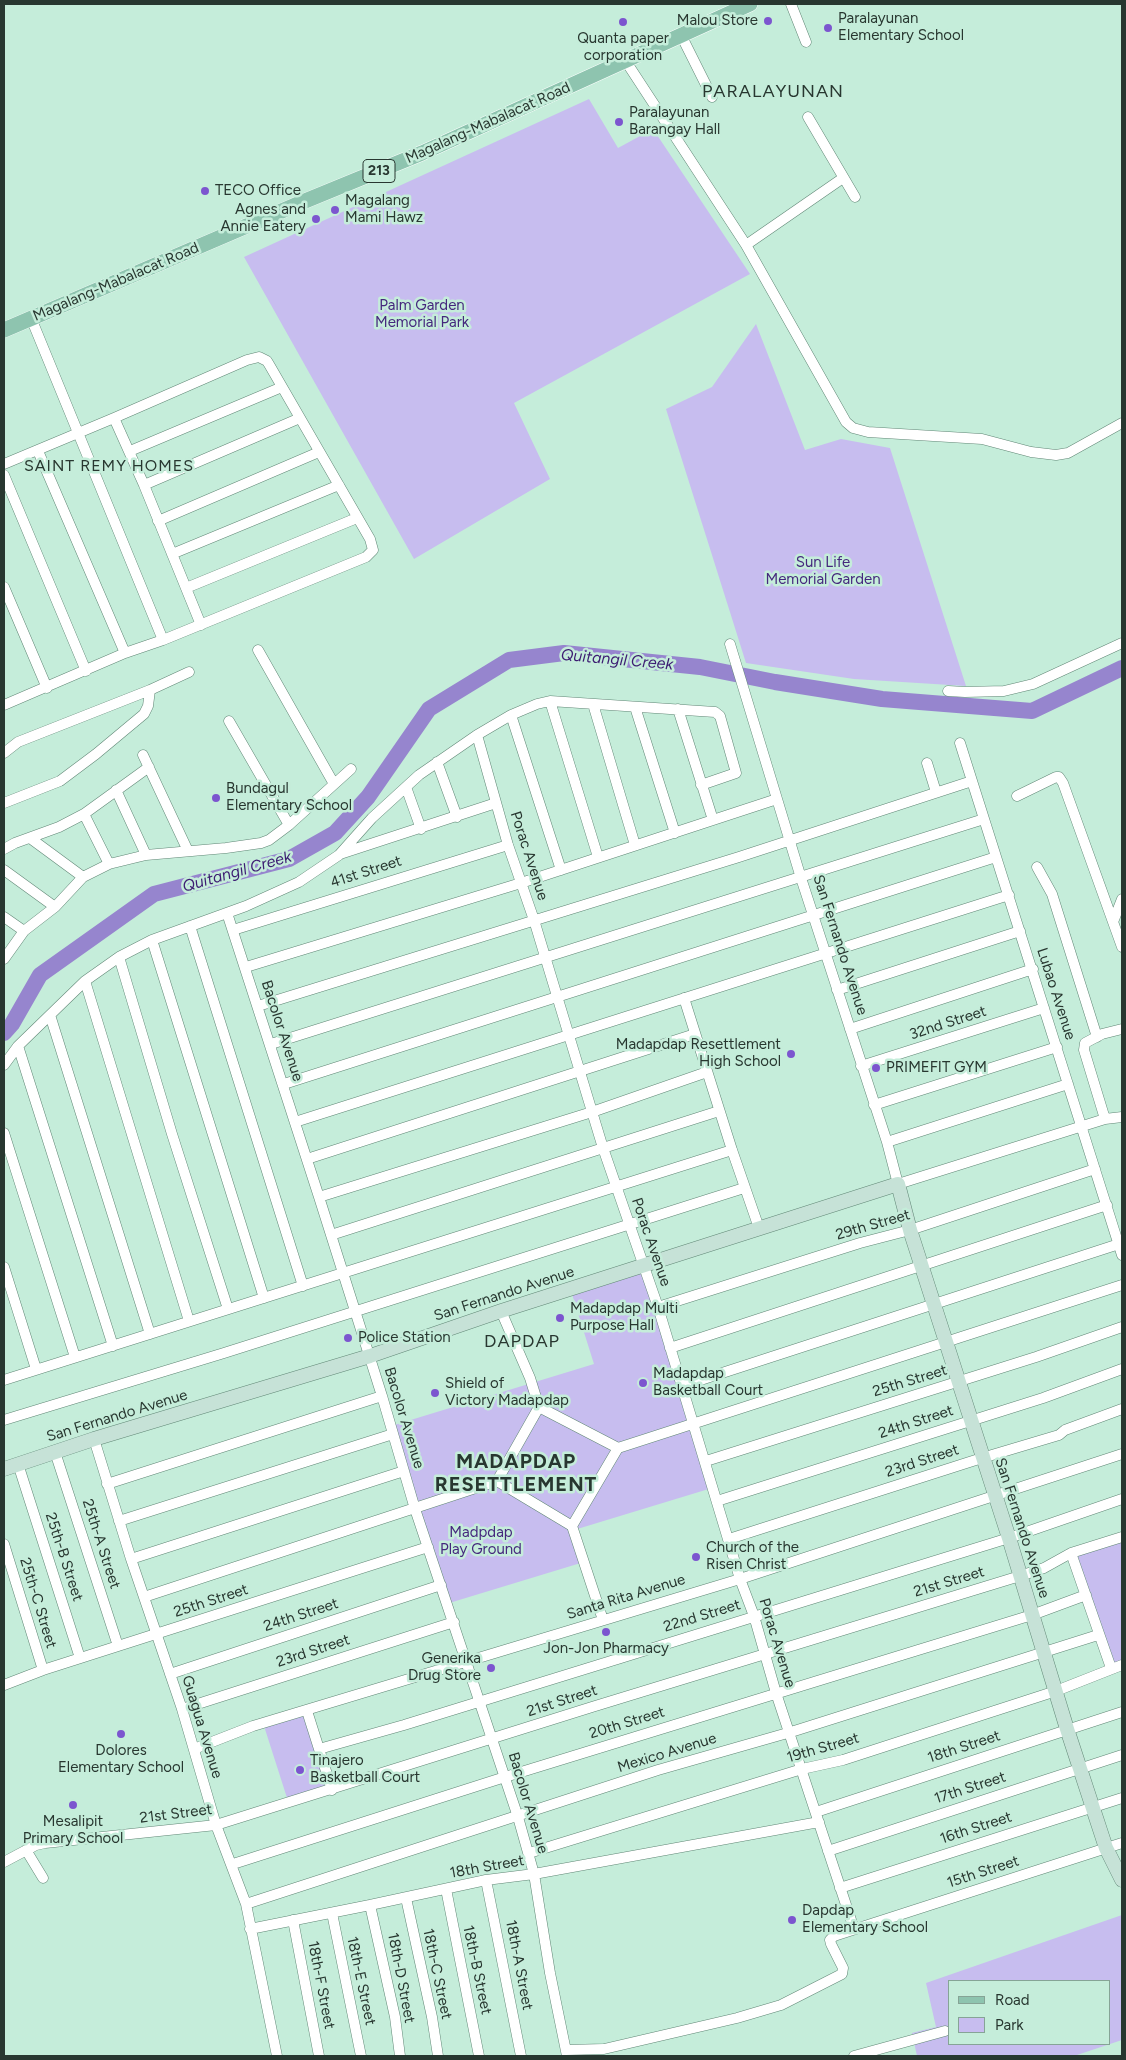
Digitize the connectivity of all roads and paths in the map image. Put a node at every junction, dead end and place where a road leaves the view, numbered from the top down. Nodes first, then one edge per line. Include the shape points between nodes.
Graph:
1 (750, 4) edge
2 (791, 4) edge
3 (681, 35) junction
4 (806, 42) dead end
5 (625, 60) junction
6 (712, 97) dead end
7 (808, 116) dead end
8 (843, 178) junction
9 (855, 197) dead end
10 (746, 245) junction
11 (31, 318) junction
12 (4, 330) edge
13 (282, 387) junction
14 (114, 418) junction
15 (300, 418) junction
16 (1122, 423) edge
17 (79, 433) junction
18 (38, 451) junction
19 (130, 451) junction
20 (319, 452) junction
21 (4, 464) edge
22 (4, 475) edge
23 (144, 485) junction
24 (338, 485) junction
25 (357, 518) junction
26 (158, 521) junction
27 (172, 554) junction
28 (4, 588) edge
29 (186, 588) junction
30 (201, 625) junction
31 (163, 640) junction
32 (1122, 643) edge
33 (730, 644) dead end
34 (258, 650) dead end
35 (125, 653) junction
36 (86, 671) junction
37 (189, 672) dead end
38 (47, 688) junction
39 (150, 690) junction
40 (948, 691) dead end
41 (550, 701) junction
42 (4, 703) edge
43 (593, 704) junction
44 (635, 707) junction
45 (678, 709) junction
46 (511, 715) junction
47 (229, 721) dead end
48 (477, 735) junction
49 (960, 743) dead end
50 (4, 753) edge
51 (143, 755) dead end
52 (437, 762) junction
53 (926, 763) dead end
54 (149, 767) junction
55 (351, 769) dead end
56 (972, 781) junction
57 (334, 784) junction
58 (701, 785) junction
59 (406, 787) junction
60 (116, 790) junction
61 (936, 792) junction
62 (1017, 796) dead end
63 (777, 799) junction
64 (4, 803) edge
65 (496, 803) junction
66 (84, 814) junction
67 (457, 817) junction
68 (984, 819) junction
69 (713, 820) junction
70 (289, 825) junction
71 (421, 829) junction
72 (675, 832) junction
73 (30, 838) junction
74 (789, 839) junction
75 (635, 845) junction
76 (508, 846) junction
77 (4, 849) edge
78 (188, 851) junction
79 (146, 855) junction
80 (339, 855) junction
81 (598, 857) junction
82 (996, 857) junction
83 (109, 864) junction
84 (1037, 867) dead end
85 (4, 870) edge
86 (561, 870) junction
87 (83, 877) junction
88 (800, 878) junction
89 (522, 884) junction
90 (1009, 895) junction
91 (1122, 899) edge
92 (56, 907) junction
93 (227, 913) junction
94 (814, 916) junction
95 (4, 917) edge
96 (534, 920) junction
97 (1113, 922) junction
98 (190, 926) junction
99 (24, 930) junction
100 (233, 930) junction
101 (1020, 932) junction
102 (152, 940) junction
103 (1122, 947) edge
104 (826, 954) junction
105 (118, 957) junction
106 (544, 958) junction
107 (4, 959) edge
108 (246, 966) junction
109 (1033, 969) junction
110 (85, 981) junction
111 (837, 990) junction
112 (558, 997) junction
113 (684, 998) junction
114 (258, 1006) junction
115 (1044, 1008) junction
116 (50, 1015) junction
117 (850, 1029) junction
118 (1122, 1029) edge
119 (568, 1034) junction
120 (695, 1034) junction
121 (1097, 1036) junction
122 (271, 1044) junction
123 (18, 1046) junction
124 (1057, 1047) junction
125 (4, 1065) edge
126 (861, 1066) junction
127 (580, 1072) junction
128 (707, 1072) junction
129 (284, 1084) junction
130 (1068, 1084) junction
131 (874, 1105) junction
132 (719, 1111) junction
133 (592, 1112) junction
134 (1122, 1117) edge
135 (1105, 1119) junction
136 (294, 1122) junction
137 (1081, 1127) junction
138 (4, 1133) edge
139 (886, 1142) junction
140 (603, 1148) junction
141 (732, 1150) junction
142 (306, 1159) junction
143 (1094, 1169) junction
144 (898, 1184) junction
145 (616, 1188) junction
146 (744, 1188) junction
147 (319, 1197) junction
148 (1107, 1205) junction
149 (628, 1224) junction
150 (759, 1228) junction
151 (910, 1230) junction
152 (331, 1235) junction
153 (1119, 1244) junction
154 (1122, 1254) edge
155 (922, 1265) junction
156 (644, 1266) junction
157 (4, 1267) edge
158 (342, 1274) junction
159 (1122, 1285) edge
160 (303, 1286) junction
161 (264, 1298) junction
162 (934, 1304) junction
163 (658, 1307) junction
164 (228, 1309) junction
165 (354, 1311) junction
166 (501, 1311) junction
167 (189, 1320) junction
168 (1122, 1327) edge
169 (150, 1334) junction
170 (947, 1342) junction
171 (113, 1346) junction
172 (670, 1348) junction
173 (370, 1356) junction
174 (75, 1357) junction
175 (36, 1369) junction
176 (1122, 1369) edge
177 (4, 1380) edge
178 (960, 1381) junction
179 (682, 1386) junction
180 (382, 1396) junction
181 (539, 1406) junction
182 (1122, 1409) edge
183 (4, 1420) edge
184 (972, 1420) junction
185 (694, 1424) junction
186 (393, 1434) junction
187 (94, 1438) junction
188 (618, 1448) junction
189 (55, 1452) junction
190 (1122, 1454) edge
191 (982, 1458) junction
192 (706, 1461) junction
193 (18, 1464) junction
194 (4, 1468) edge
195 (404, 1472) junction
196 (497, 1481) junction
197 (107, 1484) junction
198 (994, 1496) junction
199 (1122, 1499) edge
200 (717, 1501) junction
201 (415, 1509) junction
202 (119, 1521) junction
203 (572, 1526) junction
204 (1122, 1537) edge
205 (1009, 1538) junction
206 (729, 1539) junction
207 (4, 1544) edge
208 (428, 1547) junction
209 (1071, 1553) junction
210 (131, 1559) junction
211 (1020, 1576) junction
212 (740, 1579) junction
213 (441, 1585) junction
214 (1086, 1594) junction
215 (144, 1597) junction
216 (1032, 1615) junction
217 (754, 1616) junction
218 (604, 1620) junction
219 (454, 1622) junction
220 (157, 1635) junction
221 (1098, 1635) junction
222 (118, 1646) junction
223 (1043, 1653) junction
224 (764, 1654) junction
225 (80, 1658) junction
226 (466, 1660) junction
227 (1122, 1665) edge
228 (1111, 1668) junction
229 (43, 1670) junction
230 (170, 1674) junction
231 (5, 1681) edge
232 (776, 1692) junction
233 (1056, 1692) junction
234 (479, 1702) junction
235 (182, 1709) junction
236 (306, 1711) junction
237 (1122, 1712) edge
238 (1067, 1730) junction
239 (791, 1732) junction
240 (493, 1739) junction
241 (194, 1749) junction
242 (319, 1749) junction
243 (1122, 1755) edge
244 (1079, 1768) junction
245 (802, 1769) junction
246 (505, 1777) junction
247 (332, 1790) junction
248 (1122, 1798) edge
249 (1092, 1807) junction
250 (518, 1817) junction
251 (817, 1817) junction
252 (216, 1825) junction
253 (1122, 1843) edge
254 (1106, 1848) junction
255 (26, 1850) junction
256 (828, 1851) junction
257 (529, 1853) junction
258 (4, 1862) edge
259 (232, 1864) junction
260 (1121, 1873) edge
261 (534, 1874) junction
262 (43, 1878) dead end
263 (486, 1880) junction
264 (840, 1888) junction
265 (446, 1889) junction
266 (406, 1898) junction
267 (246, 1904) junction
268 (370, 1905) junction
269 (332, 1913) junction
270 (293, 1920) junction
271 (250, 1929) junction
272 (854, 1929) junction
273 (945, 2031) dead end
274 (566, 2053) edge
275 (277, 2056) edge
276 (319, 2056) edge
277 (361, 2056) edge
278 (400, 2056) edge
279 (438, 2056) edge
280 (479, 2056) edge
281 (521, 2056) edge
282 (854, 2056) edge

1 - 3 main road, Magalang-Mabalacat Road / 213
2 - 4 street
3 - 5 main road, Magalang-Mabalacat Road / 213
3 - 6 street
5 - 10 street
5 - 11 main road, Magalang-Mabalacat Road / 213 via 422,154
7 - 8 street
8 - 9 street
8 - 10 street
10 - 16 street via 846,422 853,428 868,432 982,440 1056,455 1068,453
11 - 12 main road, Magalang-Mabalacat Road / 213
11 - 17 street
13 - 14 street via 267,361 256,357
13 - 15 street
13 - 19 street
14 - 17 street
14 - 19 street
15 - 20 street
15 - 23 street
17 - 18 street
17 - 31 street
18 - 21 street
18 - 35 street
19 - 23 street
20 - 24 street
20 - 26 street
22 - 36 street
23 - 26 street
24 - 25 street
24 - 27 street
25 - 29 street
25 - 30 street via 372,542 374,550 371,554
26 - 27 street
27 - 29 street
28 - 38 street
29 - 30 street
30 - 31 street
31 - 35 street
32 - 40 street via 1033,684 1004,691
33 - 63 street, San Fernando Avenue
34 - 57 street
35 - 36 street
36 - 38 street
37 - 39 street
38 - 42 street
39 - 50 street via 18,742
39 - 64 street via 144,714 96,754 55,783
41 - 43 street
41 - 46 street
41 - 81 street
43 - 44 street
43 - 75 street
44 - 45 street
44 - 72 street
45 - 58 street
45 - 58 street via 711,711 720,716 736,773
46 - 48 street
46 - 86 street
47 - 70 street
48 - 52 street
48 - 65 street, Porac Avenue
49 - 56 street, Lubao Avenue
51 - 54 street
52 - 59 street
52 - 67 street
53 - 61 street
54 - 60 street
54 - 78 street
55 - 57 street
56 - 61 street
56 - 68 street, Lubao Avenue
57 - 70 street
58 - 69 street
59 - 71 street
59 - 80 street
60 - 66 street
60 - 79 street
61 - 74 street
62 - 97 street via 1056,777 1063,783
63 - 69 street
63 - 74 street, San Fernando Avenue
65 - 67 street
65 - 76 street, Porac Avenue
66 - 73 street
66 - 83 street
67 - 71 street
68 - 82 street, Lubao Avenue
68 - 88 street
69 - 72 street
70 - 78 street via 261,843
71 - 80 street
72 - 75 street
73 - 77 street
73 - 87 street
74 - 88 street, San Fernando Avenue
74 - 96 street
75 - 81 street
76 - 89 street, Porac Avenue
76 - 100 street, 41st Street
78 - 79 street
79 - 83 street
80 - 93 street via 286,889
81 - 86 street
82 - 90 street, Lubao Avenue
82 - 94 street
83 - 87 street
84 - 121 street via 1052,894
85 - 92 street
86 - 89 street
87 - 92 street
88 - 94 street, San Fernando Avenue
88 - 106 street
89 - 96 street, Porac Avenue
89 - 108 street
90 - 101 street, Lubao Avenue
90 - 104 street
91 - 97 street
92 - 99 street
93 - 98 street
93 - 100 street, Bacolor Avenue
94 - 104 street, San Fernando Avenue
94 - 112 street
95 - 99 street
96 - 106 street, Porac Avenue
96 - 114 street
97 - 103 street
98 - 102 street
98 - 160 street
99 - 107 street
100 - 108 street, Bacolor Avenue
101 - 109 street, Lubao Avenue
101 - 111 street
102 - 105 street
102 - 161 street
104 - 111 street, San Fernando Avenue
104 - 113 street
105 - 110 street
105 - 164 street
106 - 112 street, Porac Avenue
106 - 122 street
108 - 114 street, Bacolor Avenue
109 - 115 street, Lubao Avenue
109 - 117 street
110 - 116 street
110 - 167 street
111 - 117 street, San Fernando Avenue
112 - 119 street, Porac Avenue
112 - 129 street
113 - 119 street
113 - 120 street
114 - 122 street, Bacolor Avenue
115 - 124 street, Lubao Avenue
115 - 126 street, 32nd Street
116 - 123 street
116 - 169 street
117 - 126 street, San Fernando Avenue
118 - 121 street
119 - 127 street, Porac Avenue
119 - 136 street
120 - 127 street
120 - 128 street
121 - 135 street via 1085,1043 1084,1050
122 - 129 street, Bacolor Avenue
123 - 125 street
123 - 171 street
124 - 130 street, Lubao Avenue
124 - 131 street
126 - 131 street, San Fernando Avenue
127 - 133 street, Porac Avenue
127 - 142 street
128 - 132 street
128 - 133 street
129 - 136 street, Bacolor Avenue
130 - 137 street, Lubao Avenue
130 - 139 street
131 - 139 street, San Fernando Avenue
132 - 140 street
132 - 141 street
133 - 140 street, Porac Avenue
133 - 147 street
134 - 135 street, San Fernando Avenue
135 - 137 street, San Fernando Avenue
136 - 142 street, Bacolor Avenue
137 - 143 street, Lubao Avenue
137 - 144 street, San Fernando Avenue
138 - 174 street
139 - 144 street, San Fernando Avenue
140 - 145 street, Porac Avenue
140 - 152 street
141 - 145 street
141 - 146 street
142 - 147 street, Bacolor Avenue
143 - 148 street, Lubao Avenue
143 - 151 street, 29th Street
144 - 150 main road, San Fernando Avenue
144 - 151 main road, San Fernando Avenue
145 - 149 street, Porac Avenue
145 - 158 street
146 - 149 street
146 - 150 street
147 - 152 street, Bacolor Avenue
148 - 153 street, Lubao Avenue
148 - 155 street
149 - 156 street, Porac Avenue
149 - 165 street
150 - 156 main road, San Fernando Avenue
151 - 155 main road, San Fernando Avenue
151 - 163 street, 29th Street
152 - 158 street, Bacolor Avenue
153 - 154 street, Lubao Avenue
153 - 162 street
155 - 162 main road, San Fernando Avenue
155 - 172 street
156 - 163 street, Porac Avenue
156 - 166 main road, San Fernando Avenue
157 - 175 street
158 - 160 street
158 - 165 street, Bacolor Avenue
159 - 170 street
160 - 161 street
161 - 164 street
162 - 170 main road, San Fernando Avenue
162 - 179 street
163 - 172 street, Porac Avenue
164 - 167 street
165 - 173 street, Bacolor Avenue
165 - 183 street
166 - 173 main road, San Fernando Avenue
166 - 181 street
167 - 169 street
168 - 178 street, 25th Street
169 - 171 street
170 - 178 main road, San Fernando Avenue
170 - 185 street
171 - 174 street
172 - 179 street, Porac Avenue
173 - 180 street, Bacolor Avenue
173 - 187 main road, San Fernando Avenue
174 - 175 street
175 - 177 street
176 - 184 street, 24th Street
178 - 184 main road, San Fernando Avenue
178 - 192 street, 25th Street
179 - 185 street, Porac Avenue
180 - 186 street, Bacolor Avenue
180 - 197 street
181 - 188 street
181 - 196 street
182 - 191 street, 23rd Street via 1059,1435
184 - 191 main road, San Fernando Avenue
184 - 200 street, 24th Street
185 - 188 street
185 - 192 street, Porac Avenue
186 - 195 street, Bacolor Avenue
186 - 202 street
187 - 189 main road, San Fernando Avenue
187 - 197 street, Guagua Avenue
188 - 203 street
189 - 193 main road, San Fernando Avenue
189 - 222 street, 25th-A Street
190 - 198 street, Santa Rita Avenue
191 - 198 main road, San Fernando Avenue
191 - 206 street, 23rd Street
192 - 200 street, Porac Avenue
193 - 194 main road, San Fernando Avenue
193 - 225 street, 25th-B Street
195 - 201 street, Bacolor Avenue
195 - 210 street
196 - 201 street
196 - 203 street
197 - 202 street, Guagua Avenue
198 - 205 main road, San Fernando Avenue
198 - 212 street, Santa Rita Avenue
199 - 205 street, 22nd Street
200 - 206 street, Porac Avenue
201 - 208 street, Bacolor Avenue
201 - 215 street
202 - 210 street, Guagua Avenue
203 - 218 street
204 - 209 street, 21st Street
205 - 211 main road, San Fernando Avenue
205 - 217 street, 22nd Street
206 - 212 street, Porac Avenue
207 - 229 street, 25th-C Street
208 - 213 street, Bacolor Avenue
208 - 220 street, 25th Street
209 - 211 street, 21st Street via 1044,1568
209 - 214 street
210 - 215 street, Guagua Avenue
211 - 216 main road, San Fernando Avenue
211 - 224 street, 21st Street
212 - 217 street, Porac Avenue
212 - 218 street, Santa Rita Avenue
213 - 219 street, Bacolor Avenue
213 - 230 street, 24th Street
214 - 216 street, 20th Street
214 - 221 street
215 - 220 street, Guagua Avenue
216 - 223 main road, San Fernando Avenue
216 - 232 street, 20th Street
217 - 224 street, Porac Avenue
217 - 234 street, 22nd Street
218 - 226 street, Santa Rita Avenue
219 - 226 street, Bacolor Avenue
219 - 235 street, 23rd Street
220 - 222 street, 25th Street
220 - 230 street, Guagua Avenue
221 - 223 street, Mexico Avenue
221 - 228 street
222 - 225 street, 25th Street
223 - 233 main road, San Fernando Avenue
223 - 239 street, Mexico Avenue
224 - 232 street, Porac Avenue
224 - 240 street, 21st Street
225 - 229 street, 25th Street
226 - 234 street, Bacolor Avenue
226 - 236 street, Santa Rita Avenue
227 - 228 street, 19th Street
228 - 233 street, 19th Street
229 - 231 street, 25th Street
230 - 235 street, Guagua Avenue
232 - 239 street, Porac Avenue
232 - 246 street, 20th Street
233 - 238 main road, San Fernando Avenue
233 - 245 street, 19th Street via 843,1760
234 - 240 street, Bacolor Avenue
234 - 242 street, 22nd Street
235 - 241 street, Guagua Avenue
236 - 241 street, Santa Rita Avenue via 253,1726
236 - 242 street
237 - 238 street, 18th Street
238 - 244 main road, San Fernando Avenue
238 - 251 street, 18th Street
239 - 245 street, Porac Avenue
239 - 250 street, Mexico Avenue via 658,1770
240 - 246 street, Bacolor Avenue
240 - 247 street, 21st Street
241 - 252 street, Guagua Avenue
242 - 247 street
243 - 244 street, 17th Street
244 - 249 main road, San Fernando Avenue
244 - 256 street, 17th Street
245 - 251 street, Porac Avenue
245 - 257 street, 19th Street
246 - 250 street, Bacolor Avenue
246 - 259 street, 20th Street
247 - 252 street, 21st Street
248 - 249 street, 16th Street
249 - 254 main road, San Fernando Avenue
249 - 264 street, 16th Street
250 - 257 street, Bacolor Avenue
250 - 267 street, Mexico Avenue
251 - 256 street, Porac Avenue
251 - 261 street, 18th Street
252 - 255 street, 21st Street via 44,1843
252 - 259 street, Guagua Avenue
253 - 254 street, 15th Street
254 - 260 main road, San Fernando Avenue
254 - 272 street, 15th Street
255 - 258 street, 21st Street
255 - 262 street
256 - 264 street, Porac Avenue
257 - 261 street, Bacolor Avenue
259 - 267 street, Guagua Avenue
261 - 263 street, 18th Street
261 - 274 street, Bacolor Avenue
263 - 265 street, 18th Street
263 - 281 street, 18th-A Street
264 - 272 street, Porac Avenue
265 - 266 street, 18th Street
265 - 280 street, 18th-B Street
266 - 268 street, 18th Street
266 - 279 street, 18th-C Street
267 - 271 street, Guagua Avenue
268 - 269 street, 18th Street
268 - 278 street, 18th-D Street via 395,2017
269 - 270 street, 18th Street
269 - 277 street, 18th-E Street
270 - 271 street, 18th Street
270 - 276 street, 18th-F Street
271 - 275 street, Guagua Avenue
272 - 274 street, 15th Street via 830,1940 843,1968 842,1974 781,2005 604,2049
273 - 282 street

